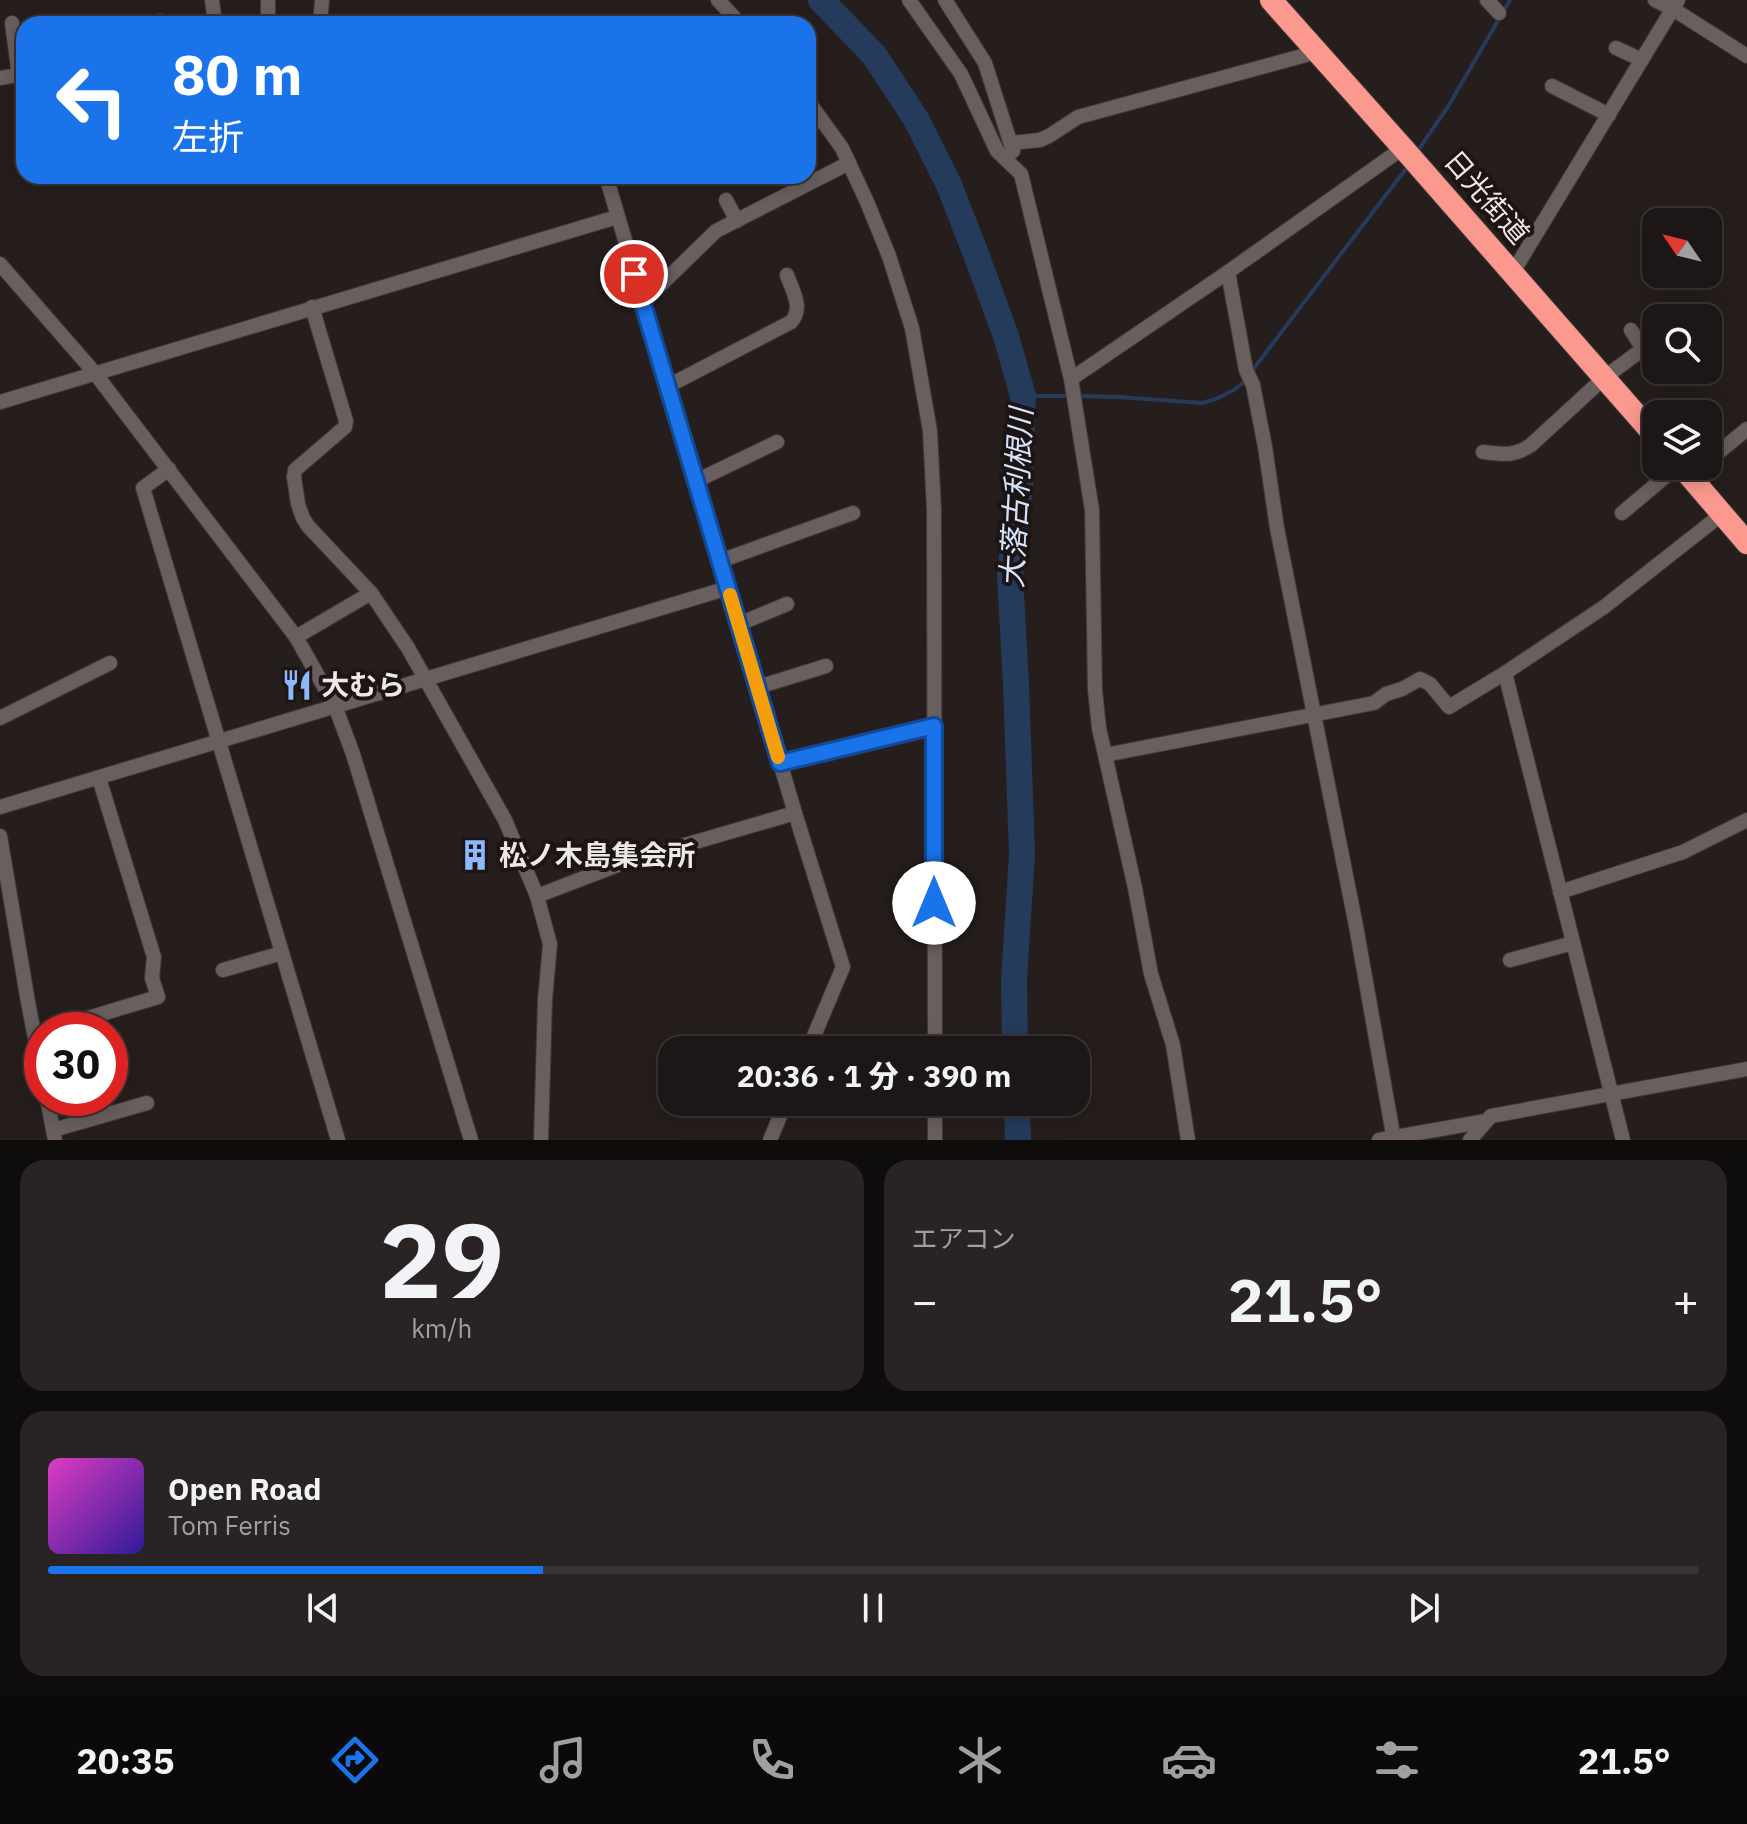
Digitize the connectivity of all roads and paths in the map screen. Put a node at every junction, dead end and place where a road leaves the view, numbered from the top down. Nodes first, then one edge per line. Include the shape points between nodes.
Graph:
1 (718, 0) edge
2 (909, 0) edge
3 (945, 0) edge
4 (1271, 0) edge
5 (1487, 0) edge
6 (1655, 0) edge
7 (1675, 4) edge
8 (1499, 13) dead end
9 (733, 16) edge
10 (12, 23) dead end
11 (16, 43) edge
12 (1616, 48) dead end
13 (1317, 52) junction
14 (1747, 56) edge
15 (1642, 60) junction
16 (1552, 86) dead end
17 (816, 112) edge
18 (1609, 115) junction
19 (1011, 143) junction
20 (1403, 148) junction
21 (849, 163) junction
22 (1021, 174) junction
23 (816, 180) edge
24 (610, 184) edge
25 (808, 184) edge
26 (726, 200) dead end
27 (617, 217) junction
28 (737, 221) junction
29 (0, 264) edge
30 (1228, 272) junction
31 (1513, 272) junction
32 (787, 275) dead end
33 (643, 302) junction
34 (312, 307) junction
35 (1631, 330) dead end
36 (94, 372) junction
37 (1605, 377) junction
38 (1071, 379) junction
39 (668, 386) junction
40 (0, 402) edge
41 (1642, 421) edge
42 (1747, 429) edge
43 (777, 442) dead end
44 (1722, 450) edge
45 (1483, 452) dead end
46 (169, 469) junction
47 (1672, 480) edge
48 (1696, 480) edge
49 (696, 481) junction
50 (853, 513) dead end
51 (1622, 513) dead end
52 (1722, 514) junction
53 (1747, 543) edge
54 (720, 561) junction
55 (728, 588) junction
56 (371, 593) junction
57 (787, 604) dead end
58 (739, 624) junction
59 (296, 637) junction
60 (110, 663) dead end
61 (826, 666) dead end
62 (1505, 673) junction
63 (425, 680) junction
64 (758, 687) junction
65 (335, 706) junction
66 (1313, 715) junction
67 (0, 718) edge
68 (934, 726) junction
69 (219, 741) junction
70 (1105, 755) junction
71 (780, 763) junction
72 (99, 778) junction
73 (0, 807) edge
74 (795, 813) junction
75 (1747, 820) edge
76 (0, 836) edge
77 (1560, 892) junction
78 (537, 896) junction
79 (1573, 943) junction
80 (282, 953) junction
81 (1510, 960) dead end
82 (223, 970) dead end
83 (37, 1012) edge
84 (108, 1012) edge
85 (814, 1036) edge
86 (935, 1036) edge
87 (1747, 1069) edge
88 (1611, 1093) junction
89 (147, 1103) dead end
90 (780, 1116) edge
91 (935, 1116) edge
92 (1486, 1121) junction
93 (54, 1135) edge
94 (1389, 1139) edge
95 (338, 1140) edge
96 (471, 1140) edge
97 (541, 1140) edge
98 (770, 1140) edge
99 (935, 1140) edge
100 (1188, 1140) edge
101 (1470, 1140) edge
102 (1623, 1140) edge

1 - 9 street
2 - 22 street via 961,74 997,151
3 - 19 street via 985,63
4 - 13 highway, 日光街道
5 - 8 street
6 - 7 street
7 - 14 street
7 - 15 street
10 - 11 street
12 - 15 street
13 - 19 street via 1078,117 1040,140
13 - 20 highway, 日光街道
15 - 18 street
16 - 18 street
17 - 21 street
18 - 31 street
19 - 22 street
20 - 30 street
20 - 31 highway, 日光街道
21 - 23 street
21 - 68 street via 889,256 912,328 930,431
22 - 38 street
24 - 27 street
25 - 28 street
26 - 28 street
27 - 33 street
27 - 34 street
28 - 33 street via 716,231
29 - 36 street
30 - 38 street
30 - 66 street
31 - 37 highway, 日光街道
32 - 39 street via 798,308 791,322
33 - 39 street
34 - 36 street
34 - 56 street via 346,421 295,470 298,504 308,526
35 - 37 street via 1643,349
36 - 40 street
36 - 46 street
37 - 41 highway, 日光街道
37 - 45 street via 1520,452
38 - 70 street via 1092,510 1095,690
39 - 49 street
42 - 44 street
43 - 49 street
46 - 59 street
46 - 69 street via 143,488
47 - 51 street
48 - 52 highway
49 - 54 street
50 - 54 street
52 - 53 highway
52 - 62 street via 1604,607
54 - 55 street
55 - 58 street
55 - 63 street
56 - 59 street
56 - 63 street
57 - 58 street
58 - 64 street
59 - 65 street
60 - 67 street
61 - 64 street
62 - 66 street via 1449,707 1420,679 1374,703
62 - 77 street
63 - 65 street
63 - 78 street via 505,820
64 - 71 street
65 - 69 street
65 - 96 street
66 - 70 street
66 - 94 street via 1356,926
68 - 71 street
68 - 86 street
69 - 72 street
69 - 80 street
70 - 100 street via 1151,974 1173,1045
71 - 74 street
72 - 73 street
72 - 84 street via 154,957 152,978 158,997
74 - 78 street via 623,863
74 - 85 street via 843,967
75 - 77 street via 1683,852
76 - 83 street
77 - 79 street
78 - 97 street via 550,944
79 - 81 street
79 - 88 street
80 - 82 street
80 - 95 street
87 - 88 street
88 - 92 street
88 - 102 street
89 - 93 street
90 - 98 street
91 - 99 street
92 - 94 street
92 - 101 street

